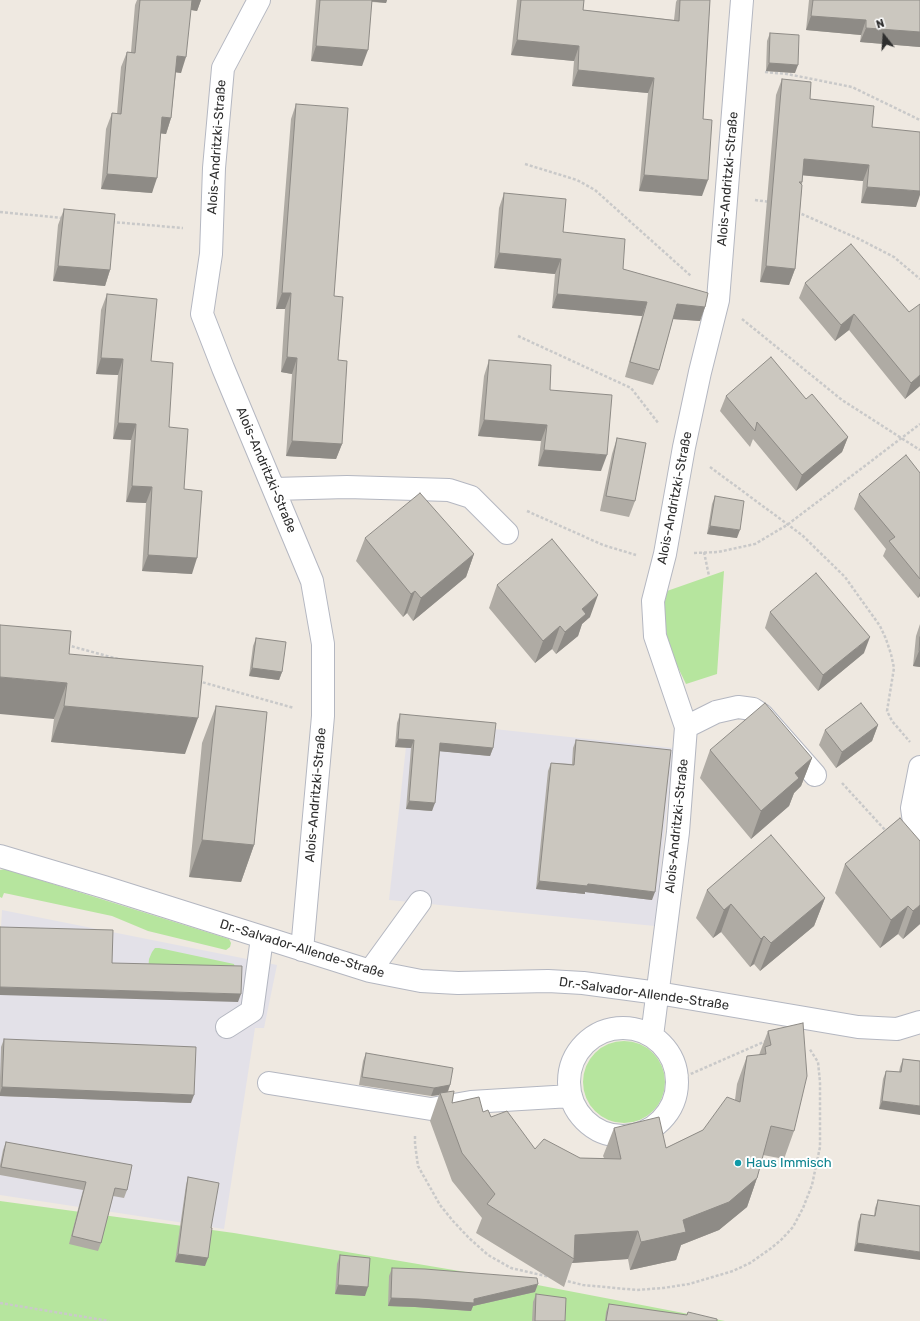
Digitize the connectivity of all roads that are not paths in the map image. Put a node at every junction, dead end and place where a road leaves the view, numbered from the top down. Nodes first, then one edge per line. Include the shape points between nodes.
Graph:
1 (259, 0) edge
2 (742, 0) edge
3 (274, 488) junction
4 (507, 533) dead end
5 (686, 727) junction
6 (920, 767) edge
7 (815, 775) dead end
8 (920, 832) edge
9 (0, 856) edge
10 (420, 902) dead end
11 (262, 938) junction
12 (302, 950) junction
13 (370, 971) junction
14 (658, 993) junction
15 (920, 1022) edge
16 (227, 1027) dead end
17 (652, 1036) junction
18 (269, 1083) dead end
19 (571, 1096) junction

1 - 3 street, Alois-Andritzki-Straße via 223,68 214,168 212,231 202,314
2 - 5 street, Alois-Andritzki-Straße via 718,300 700,372 665,554 653,601 655,636
3 - 4 street via 449,490 471,497
3 - 12 street, Alois-Andritzki-Straße via 312,581 323,644 323,716
5 - 7 street via 716,712 738,707 752,709 762,715
5 - 14 street, Alois-Andritzki-Straße via 680,817
6 - 8 street via 912,808 914,822
9 - 11 street, Dr.-Salvador-Allende-Straße
10 - 13 street
11 - 12 street, Dr.-Salvador-Allende-Straße
11 - 16 street via 252,1011
12 - 13 street, Dr.-Salvador-Allende-Straße
13 - 14 street, Dr.-Salvador-Allende-Straße via 421,981 548,981
14 - 15 street, Dr.-Salvador-Allende-Straße via 858,1027 897,1029
14 - 17 street, Alois-Andritzki-Straße
17 - 19 street via 635,1029 616,1028 598,1033 584,1044 573,1060 569,1078
17 - 19 street via 665,1048 673,1063 677,1080 674,1097 667,1113 655,1125 639,1133 622,1136 605,1133 590,1125 578,1112
18 - 19 street via 431,1109 471,1102

